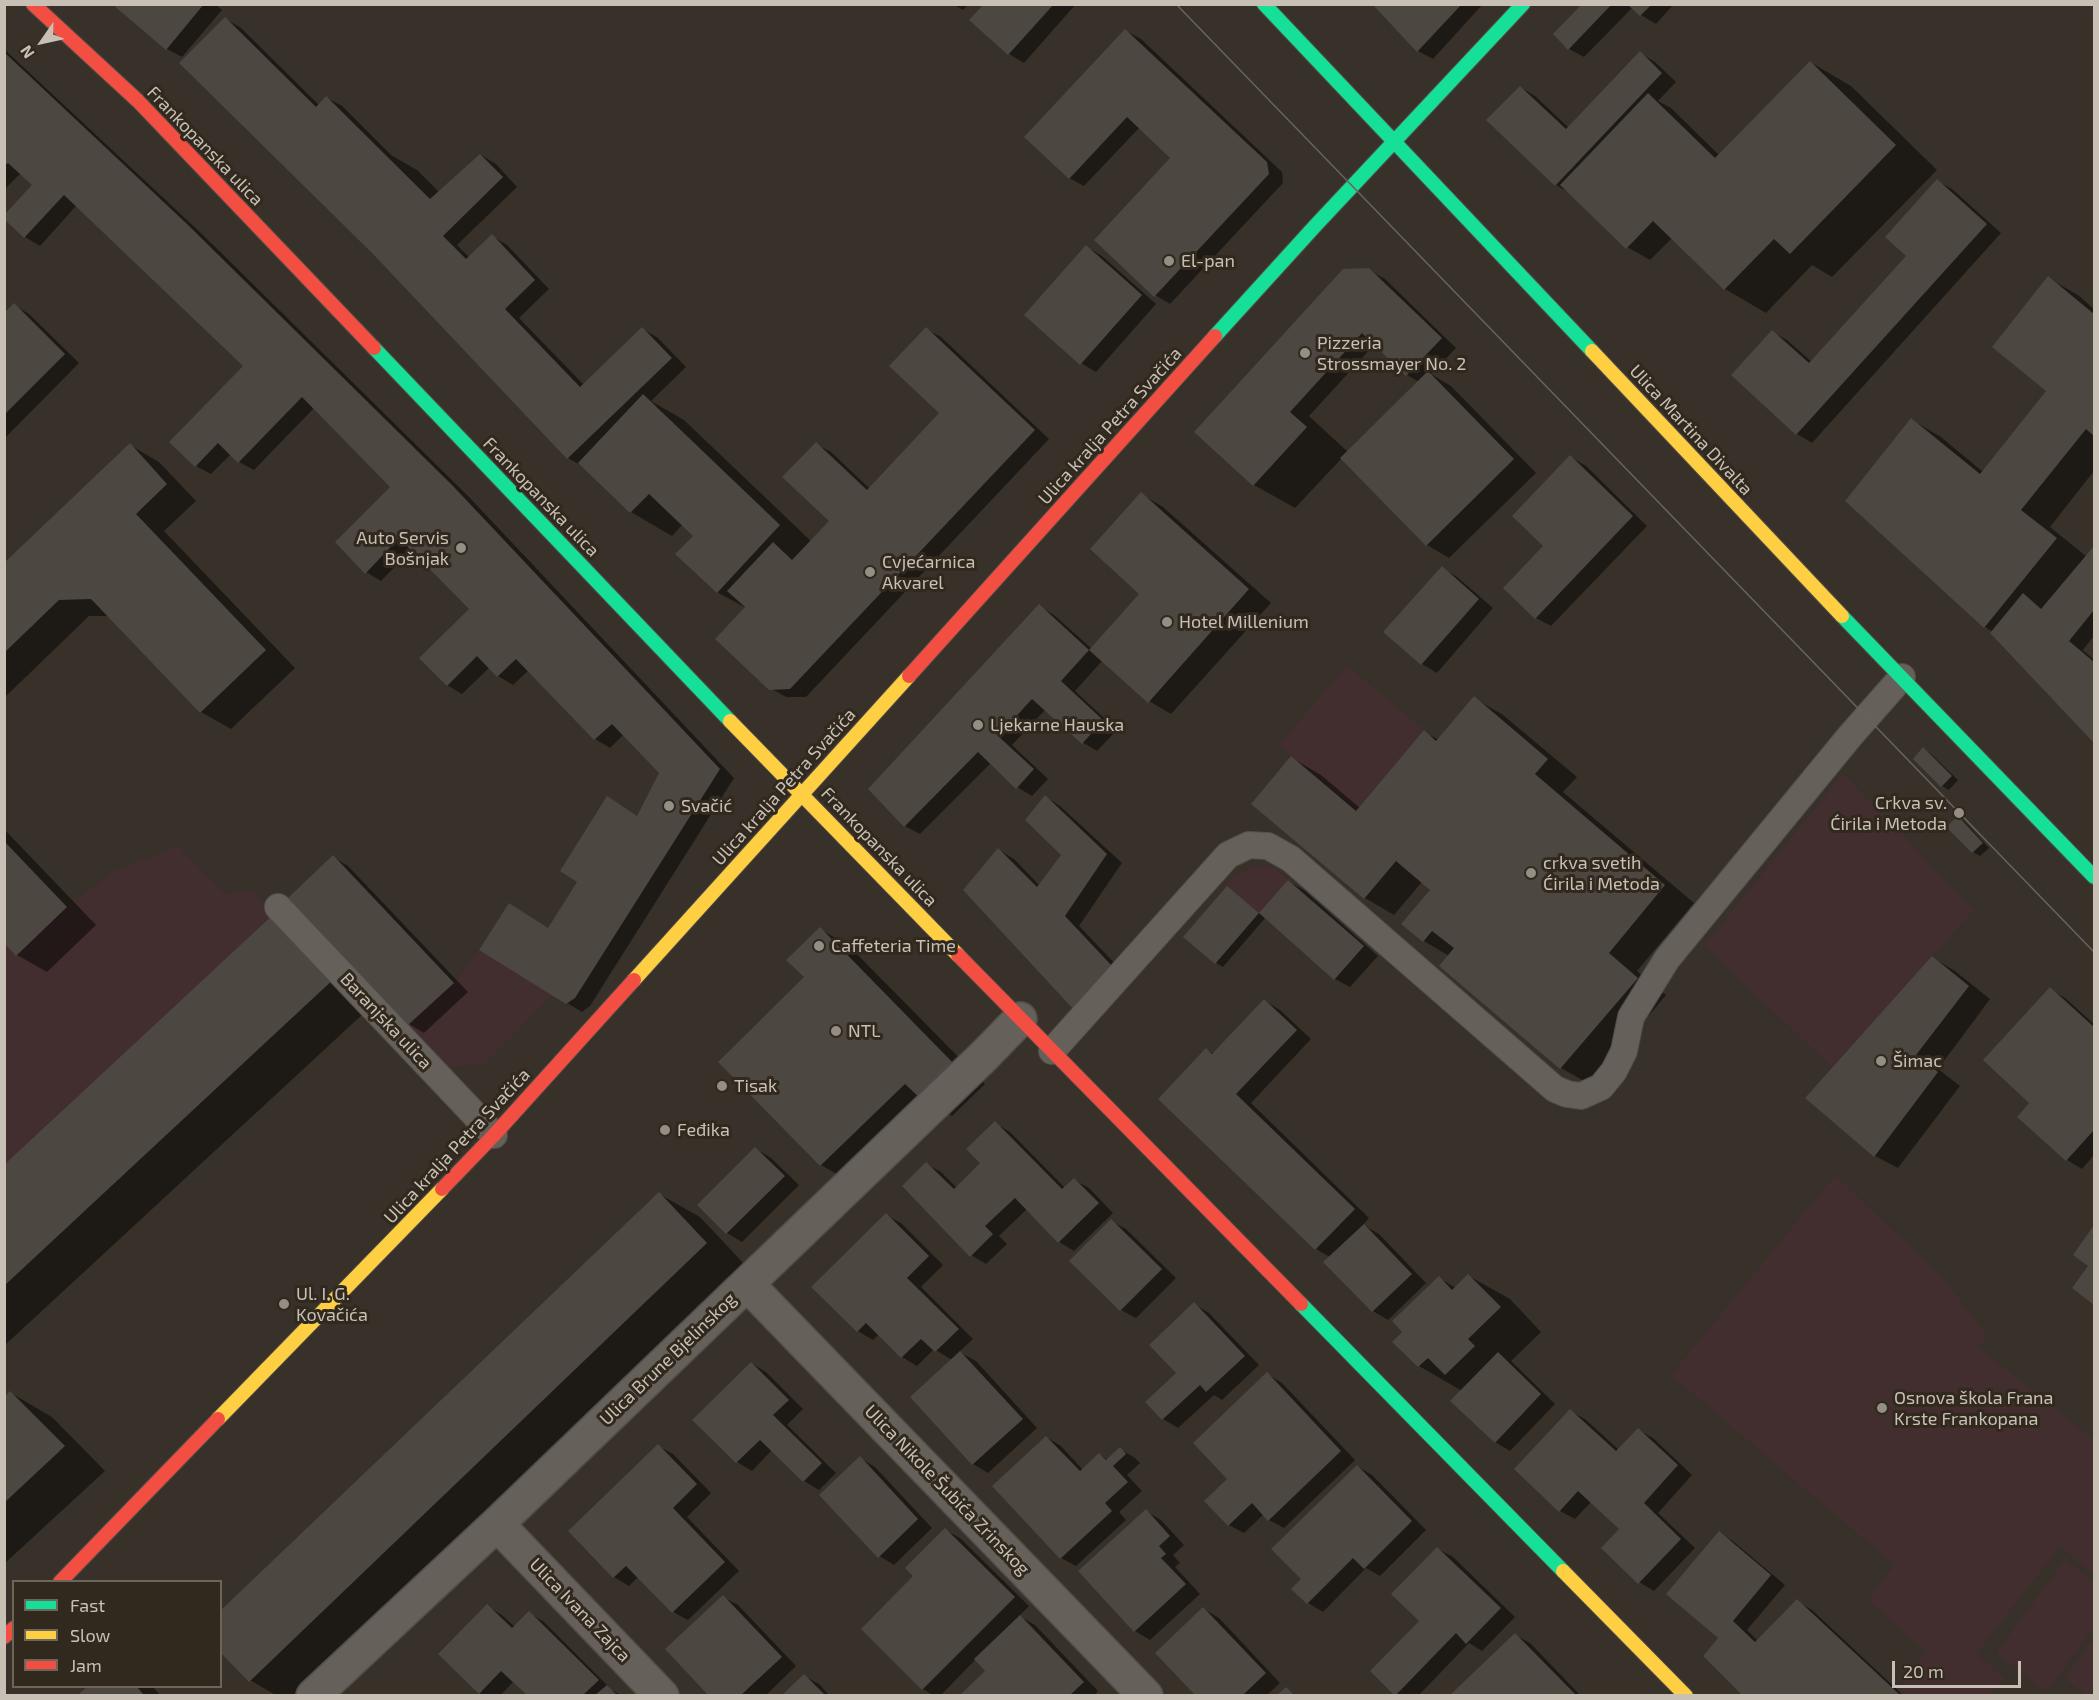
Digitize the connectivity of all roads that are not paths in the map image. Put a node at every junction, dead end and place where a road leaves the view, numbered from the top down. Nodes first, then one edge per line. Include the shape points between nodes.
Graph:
1 (33, 4) edge
2 (1264, 4) edge
3 (1523, 4) edge
4 (1394, 142) junction
5 (1902, 677) junction
6 (802, 794) junction
7 (2094, 877) edge
8 (278, 907) dead end
9 (1020, 1019) junction
10 (1052, 1051) junction
11 (495, 1135) junction
12 (747, 1284) junction
13 (497, 1524) junction
14 (61, 1580) edge
15 (313, 1695) edge
16 (663, 1695) edge
17 (1146, 1695) edge
18 (1686, 1695) edge

1 - 6 street, Frankopanska ulica via 138,101
2 - 4 street, Ulica Martina Divalta
3 - 4 street, Ulica kralja Petra Svačića
4 - 5 street, Ulica Martina Divalta
4 - 6 street, Ulica kralja Petra Svačića
5 - 7 street, Ulica Martina Divalta
5 - 10 lane via 1667,959 1631,1017 1624,1051 1614,1071 1601,1087 1581,1096 1555,1089 1292,859 1268,846 1249,845 1228,855
6 - 9 street, Frankopanska ulica
6 - 11 street, Ulica kralja Petra Svačića
8 - 11 lane, Baranjska ulica
9 - 10 street, Frankopanska ulica
9 - 12 street, Ulica Brune Bjelinskog
10 - 18 street, Frankopanska ulica
11 - 14 street, Ulica kralja Petra Svačića
12 - 13 street, Ulica Brune Bjelinskog
12 - 17 street, Ulica Nikole Šubića Zrinskog
13 - 15 street, Ulica Brune Bjelinskog
13 - 16 street, Ulica Ivana Zajca

